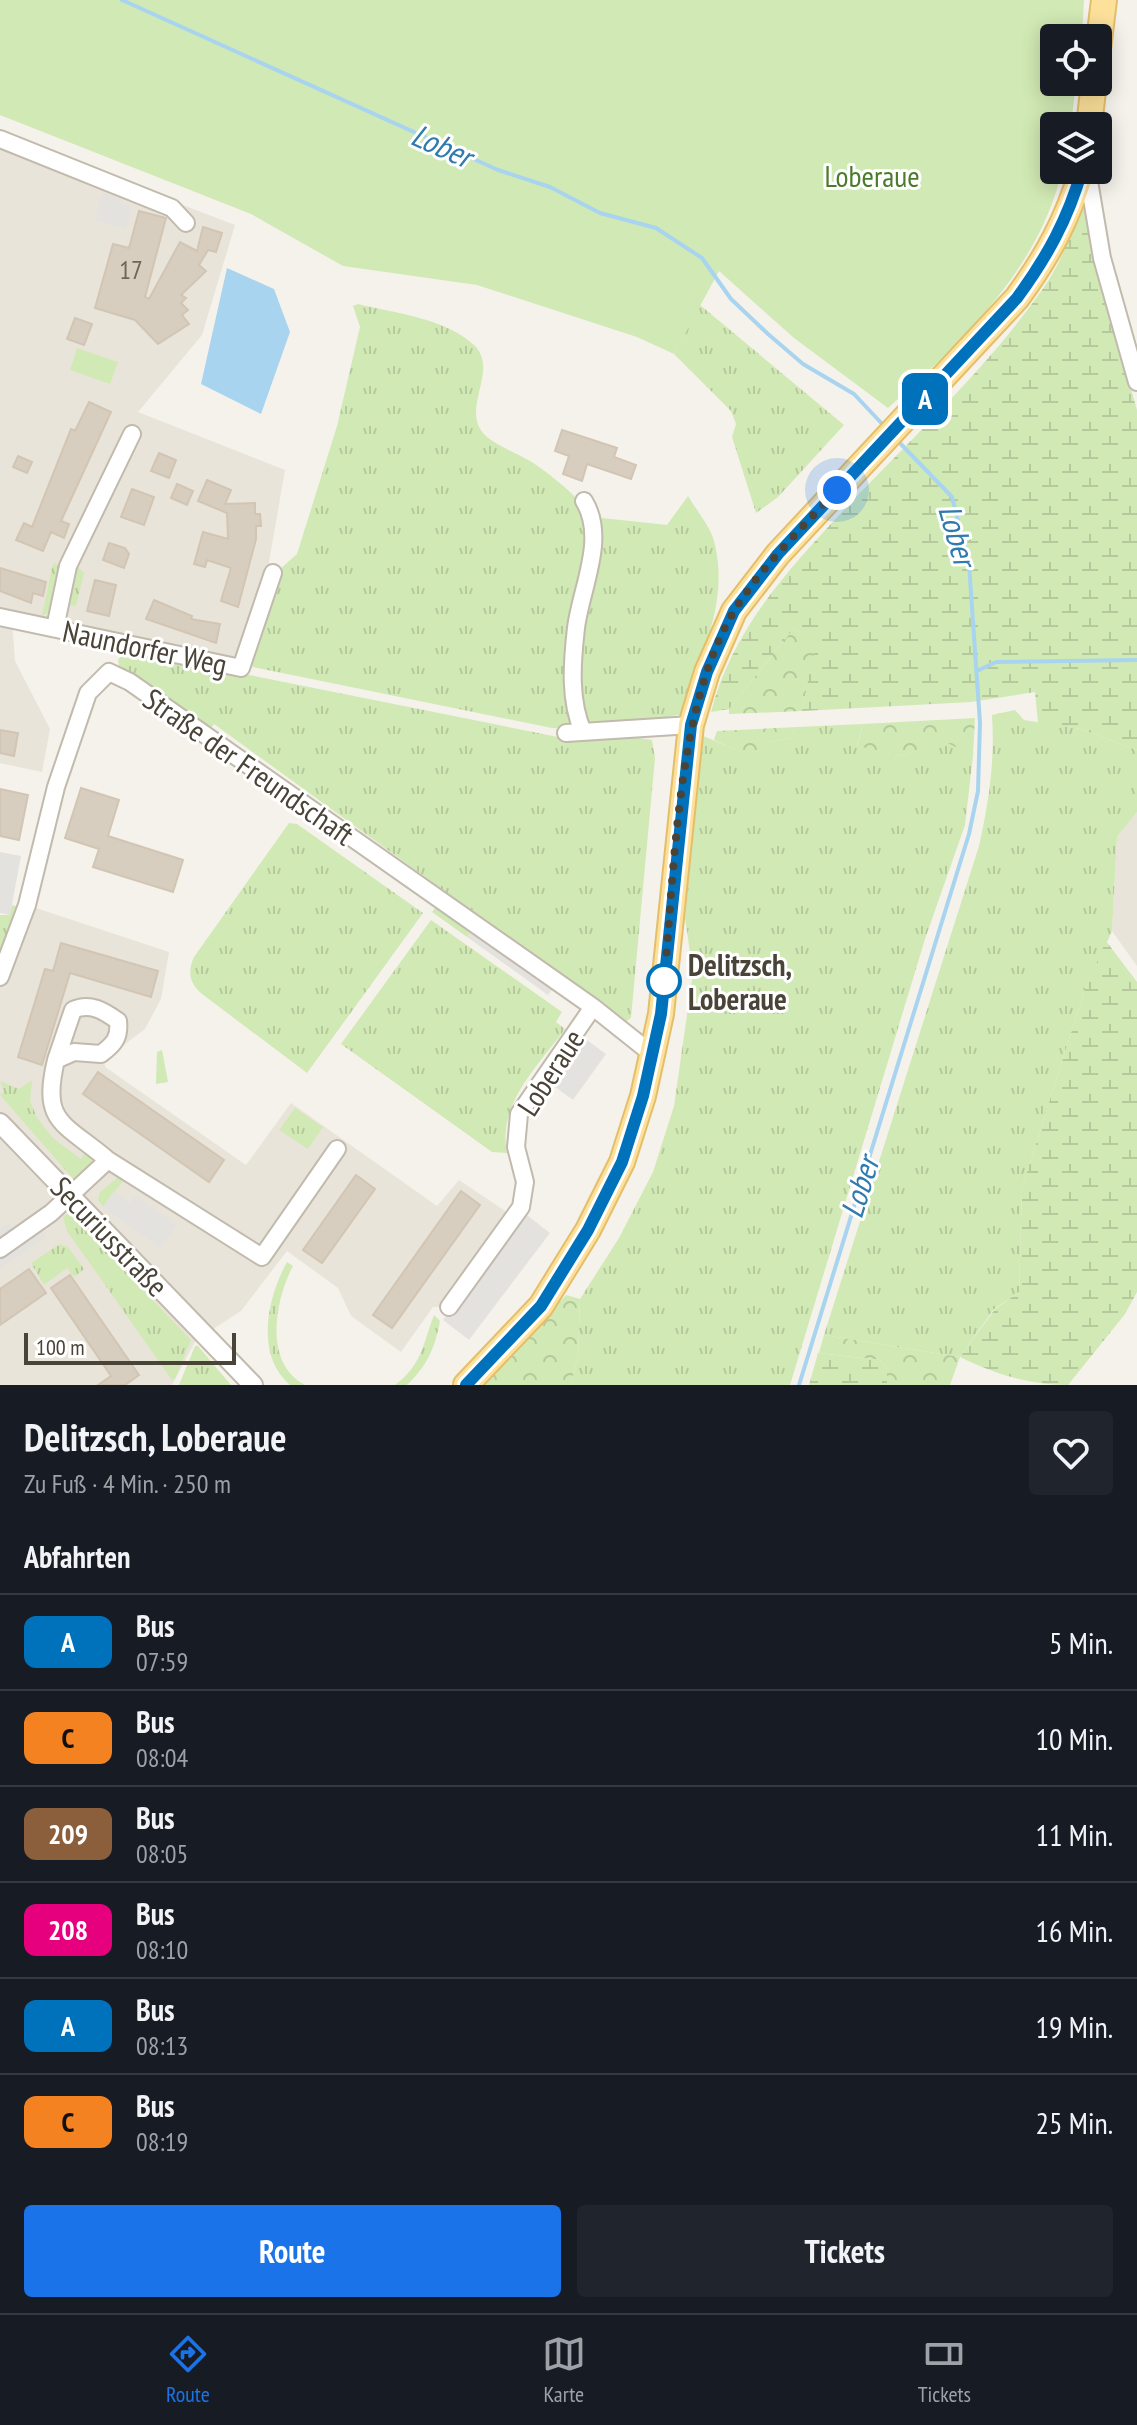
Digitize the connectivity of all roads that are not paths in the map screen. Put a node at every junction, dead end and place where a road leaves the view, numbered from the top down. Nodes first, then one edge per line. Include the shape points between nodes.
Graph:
1 (1104, 0) edge
2 (1101, 24) edge
3 (0, 139) edge
4 (1078, 184) edge
5 (1089, 184) edge
6 (186, 223) dead end
7 (1137, 382) edge
8 (132, 434) dead end
9 (584, 501) dead end
10 (273, 573) dead end
11 (0, 617) edge
12 (55, 628) junction
13 (691, 725) junction
14 (0, 977) edge
15 (593, 1007) junction
16 (652, 1054) junction
17 (56, 1060) dead end
18 (0, 1123) edge
19 (337, 1149) dead end
20 (108, 1160) junction
21 (71, 1196) junction
22 (0, 1249) edge
23 (449, 1307) dead end
24 (253, 1385) edge
25 (466, 1385) edge

1 - 2 main road
3 - 6 street via 172,208
4 - 13 main road via 1049,255 1017,298 778,554 734,611
5 - 7 street via 1102,258
8 - 12 street via 68,566
9 - 13 street via 593,525 593,547 576,628 575,732
10 - 12 street, Naundorfer Weg via 241,668
11 - 12 street, Naundorfer Weg
13 - 16 main road via 661,1014
14 - 15 street, Straße der Freundschaft via 27,905 56,787 88,693 109,672
15 - 16 street, Straße der Freundschaft
15 - 23 street, Loberaue via 519,1114 516,1147 525,1182 521,1207
16 - 25 main road via 622,1162 588,1230 541,1306
17 - 20 street via 50,1106 59,1120
18 - 21 street, Securiusstraße
19 - 20 street via 262,1257
20 - 21 street
21 - 22 street
21 - 24 street, Securiusstraße

